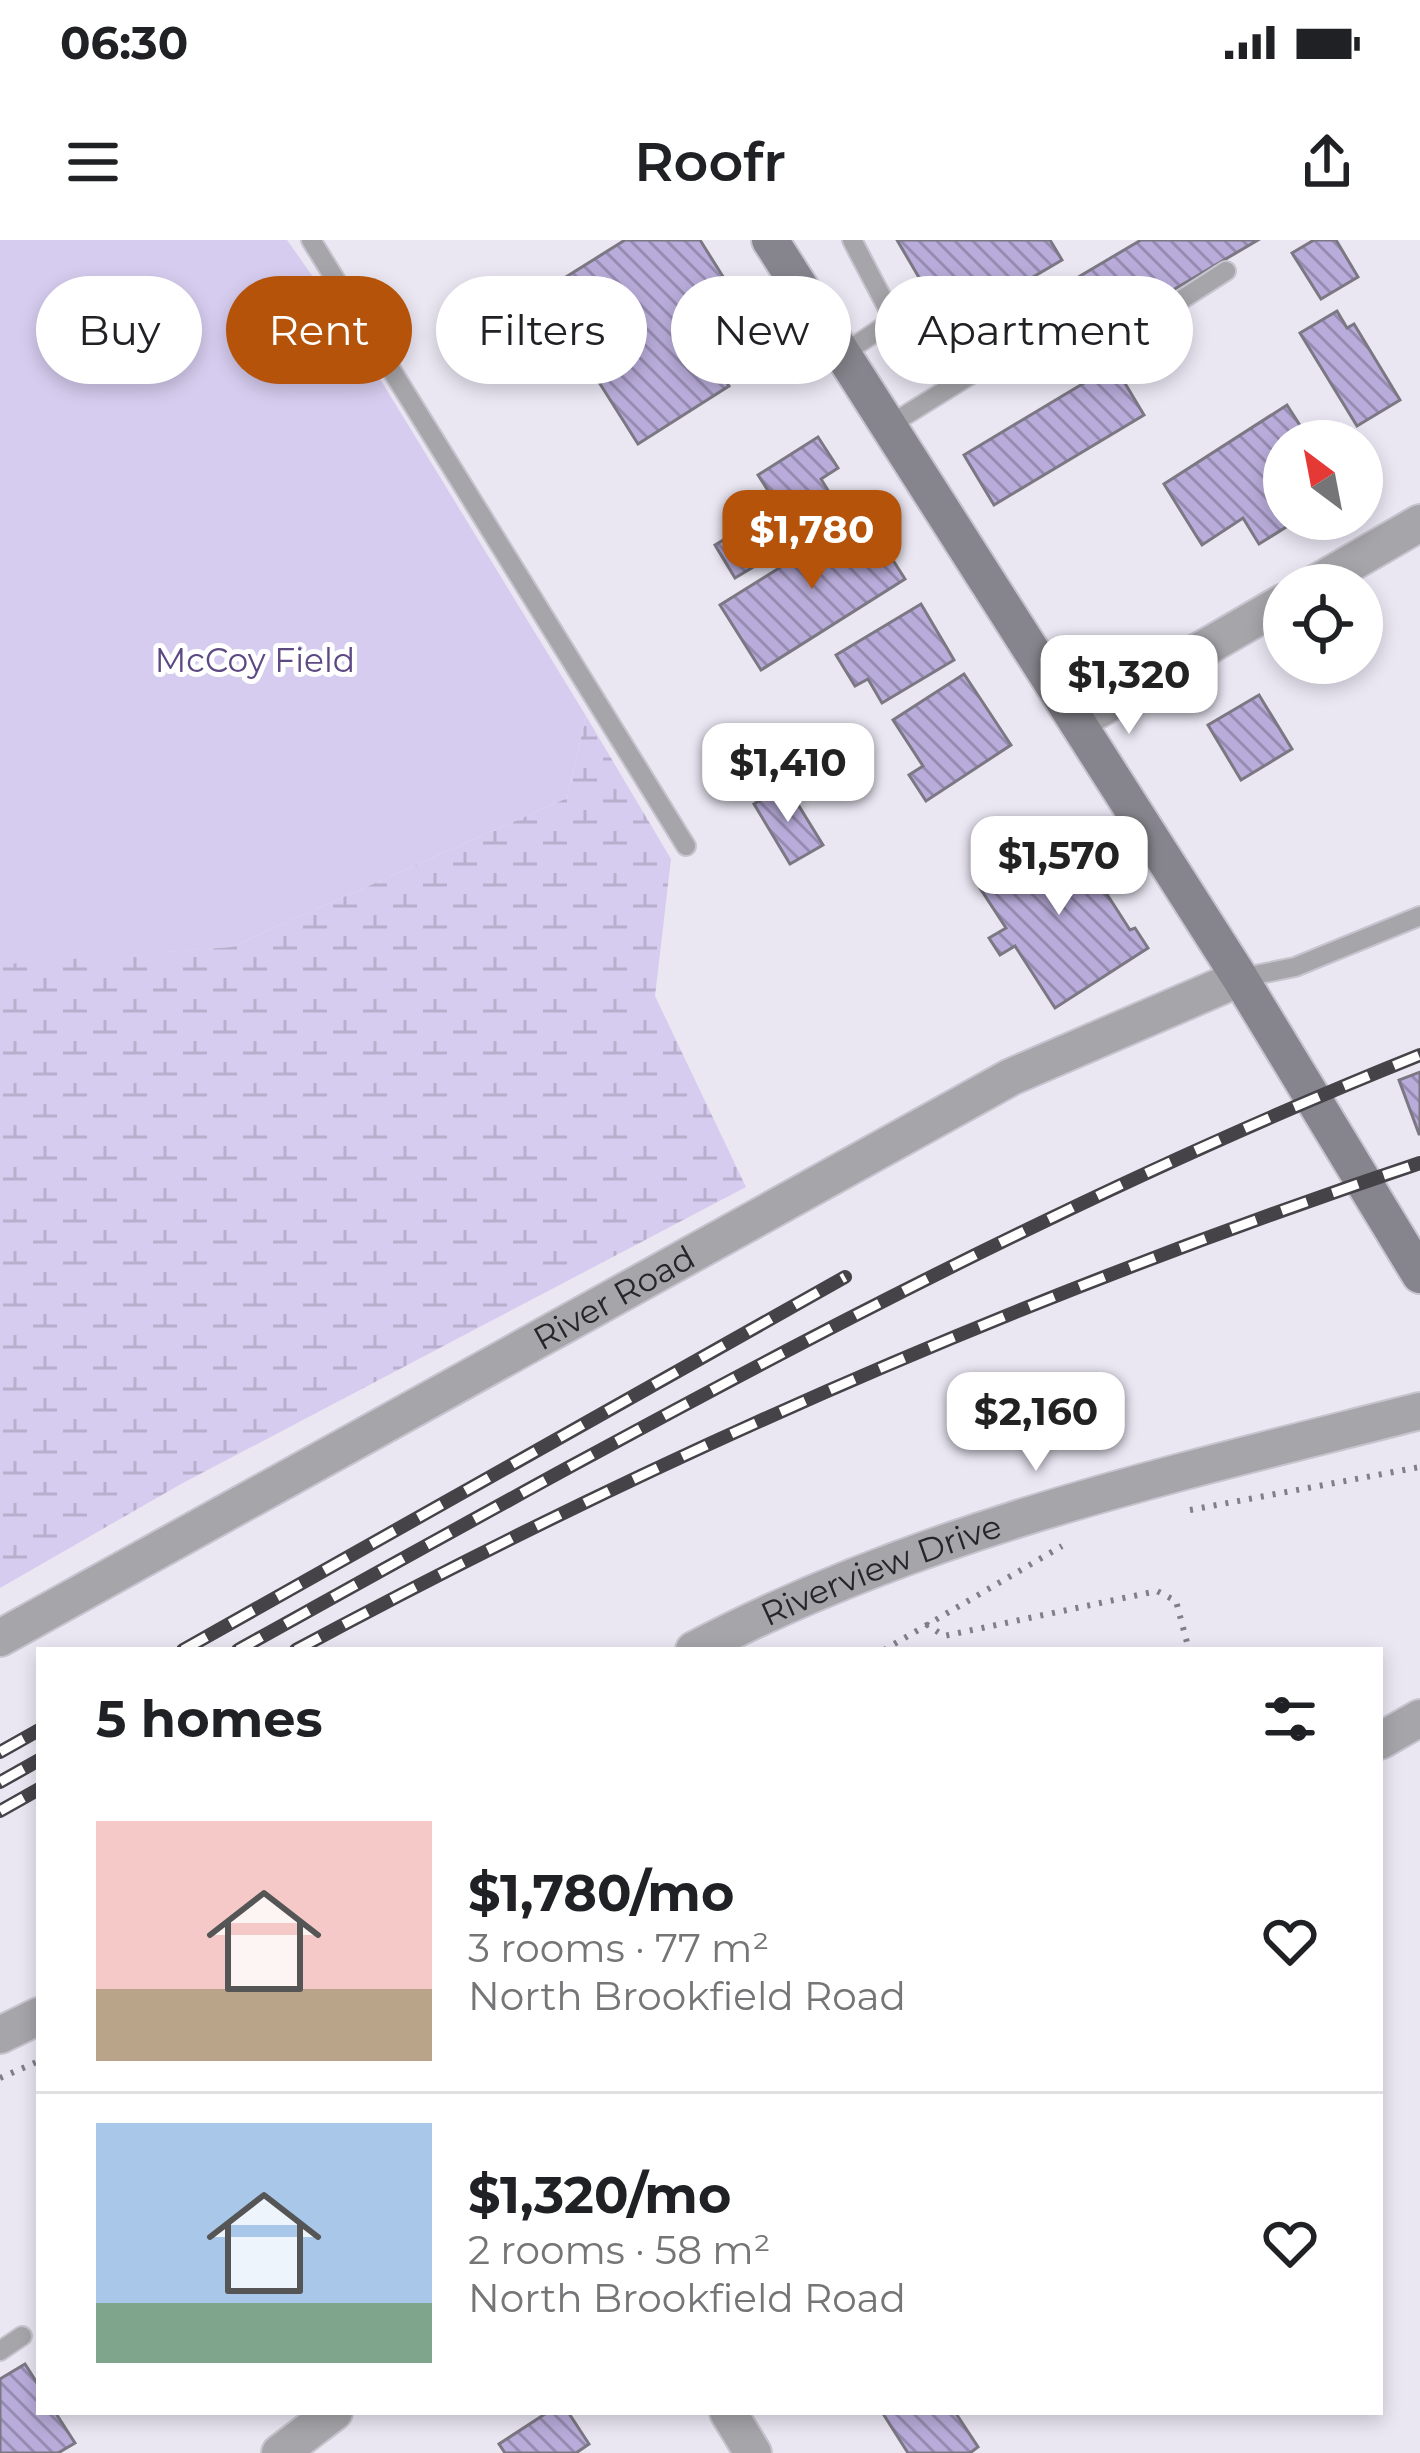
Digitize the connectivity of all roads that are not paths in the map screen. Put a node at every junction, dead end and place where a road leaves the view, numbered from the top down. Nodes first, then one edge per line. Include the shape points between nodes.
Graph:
1 (311, 240) edge
2 (770, 240) edge
3 (852, 240) edge
4 (1226, 271) dead end
5 (793, 276) edge
6 (851, 348) edge
7 (851, 368) edge
8 (888, 426) junction
9 (1420, 523) edge
10 (1349, 564) edge
11 (1263, 614) edge
12 (1077, 722) junction
13 (686, 846) dead end
14 (1420, 916) edge
15 (1240, 978) junction
16 (1419, 1272) edge
17 (1420, 1411) edge
18 (0, 1639) edge
19 (700, 1647) edge
20 (1420, 1718) edge
21 (1383, 1740) edge
22 (36, 2017) edge
23 (0, 2035) edge
24 (22, 2336) dead end
25 (0, 2351) edge
26 (330, 2415) edge
27 (730, 2415) edge
28 (280, 2453) edge
29 (753, 2453) edge

1 - 13 lane
2 - 5 street
3 - 6 lane via 889,323
4 - 8 lane via 1108,347 1033,336
7 - 8 street
8 - 12 street
9 - 10 street
11 - 12 street
12 - 15 street
14 - 15 lane via 1295,967
15 - 16 street
15 - 18 street, River Road via 991,1088
17 - 19 street, Riverview Drive via 1087,1495 822,1586
20 - 21 street
22 - 23 street
24 - 25 lane
26 - 28 street
27 - 29 street

